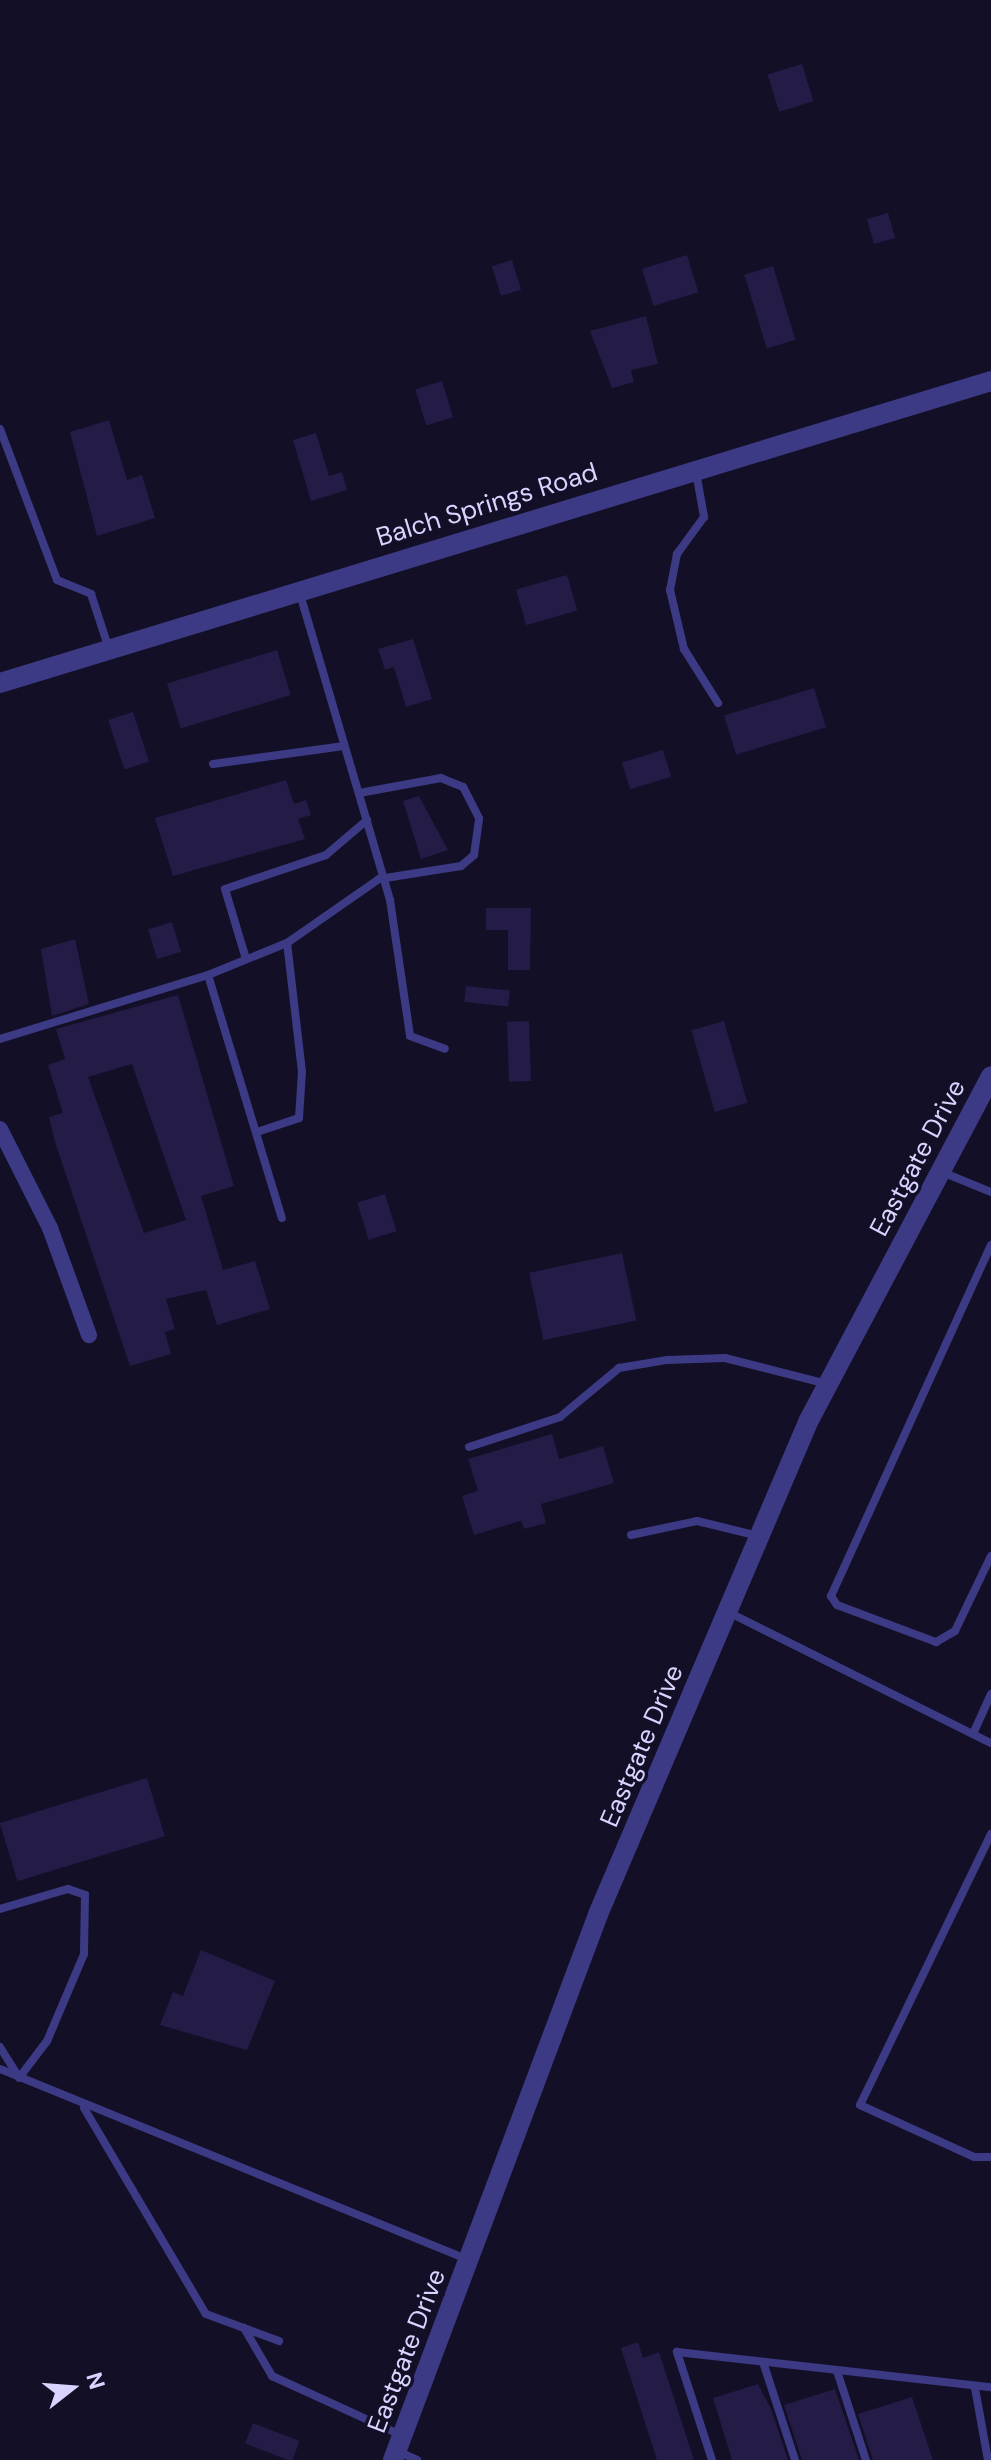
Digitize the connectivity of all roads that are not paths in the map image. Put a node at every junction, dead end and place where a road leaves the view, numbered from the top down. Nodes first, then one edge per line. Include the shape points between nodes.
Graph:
1 (991, 381) edge
2 (0, 429) edge
3 (695, 470) junction
4 (299, 589) junction
5 (110, 649) junction
6 (0, 683) edge
7 (718, 703) dead end
8 (344, 746) junction
9 (213, 764) dead end
10 (359, 793) junction
11 (367, 820) junction
12 (379, 879) junction
13 (287, 943) junction
14 (246, 959) junction
15 (208, 975) junction
16 (0, 1039) edge
17 (445, 1049) dead end
18 (991, 1076) edge
19 (0, 1129) edge
20 (257, 1132) junction
21 (942, 1172) junction
22 (991, 1192) edge
23 (282, 1218) dead end
24 (991, 1245) edge
25 (89, 1335) dead end
26 (828, 1385) junction
27 (469, 1447) dead end
28 (631, 1535) dead end
29 (759, 1537) junction
30 (991, 1556) edge
31 (727, 1612) junction
32 (991, 1694) edge
33 (973, 1734) junction
34 (991, 1743) edge
35 (991, 1834) edge
36 (0, 1909) edge
37 (0, 2047) edge
38 (0, 2069) edge
39 (19, 2078) junction
40 (83, 2107) junction
41 (991, 2157) edge
42 (469, 2260) junction
43 (244, 2328) junction
44 (279, 2341) dead end
45 (763, 2362) junction
46 (837, 2371) junction
47 (991, 2387) edge
48 (975, 2388) junction
49 (397, 2449) edge
50 (417, 2460) edge
51 (712, 2460) edge
52 (795, 2460) edge
53 (866, 2460) edge
54 (988, 2460) edge

1 - 3 street, Balch Springs Road
2 - 5 lane via 57,580 91,594
3 - 4 street, Balch Springs Road
3 - 7 lane via 704,517 677,554 670,590 684,649
4 - 5 street, Balch Springs Road
4 - 8 lane
5 - 6 street, Balch Springs Road
8 - 9 lane
8 - 10 lane
10 - 11 lane
10 - 12 lane via 441,778 463,787 479,818 474,855 461,866
11 - 12 lane
11 - 14 lane via 326,855 225,889
12 - 13 lane
12 - 17 lane via 390,900 410,1036
13 - 14 lane
13 - 20 lane via 302,1072 299,1118
14 - 15 lane
15 - 16 lane
15 - 20 lane
18 - 21 street, Eastgate Drive
19 - 25 street via 50,1228
20 - 23 lane
21 - 22 lane
21 - 26 street, Eastgate Drive
24 - 30 lane via 831,1596 936,1642 955,1631
26 - 27 lane via 725,1358 619,1368 560,1417
26 - 29 street, Eastgate Drive
28 - 29 lane via 697,1521
29 - 31 street, Eastgate Drive
31 - 33 lane
31 - 42 street, Eastgate Drive via 599,1912
32 - 33 lane
33 - 34 lane
35 - 41 lane via 860,2105 974,2157
36 - 39 lane via 68,1889 85,1895 84,1954 47,2041
37 - 39 lane
38 - 39 lane
39 - 40 lane
40 - 42 lane
40 - 43 lane via 206,2314
42 - 49 street, Eastgate Drive
43 - 44 lane
43 - 49 lane via 272,2376
45 - 46 lane
45 - 51 lane via 677,2352
45 - 52 lane
46 - 48 lane
46 - 53 lane
47 - 48 lane
48 - 54 lane
49 - 50 lane

